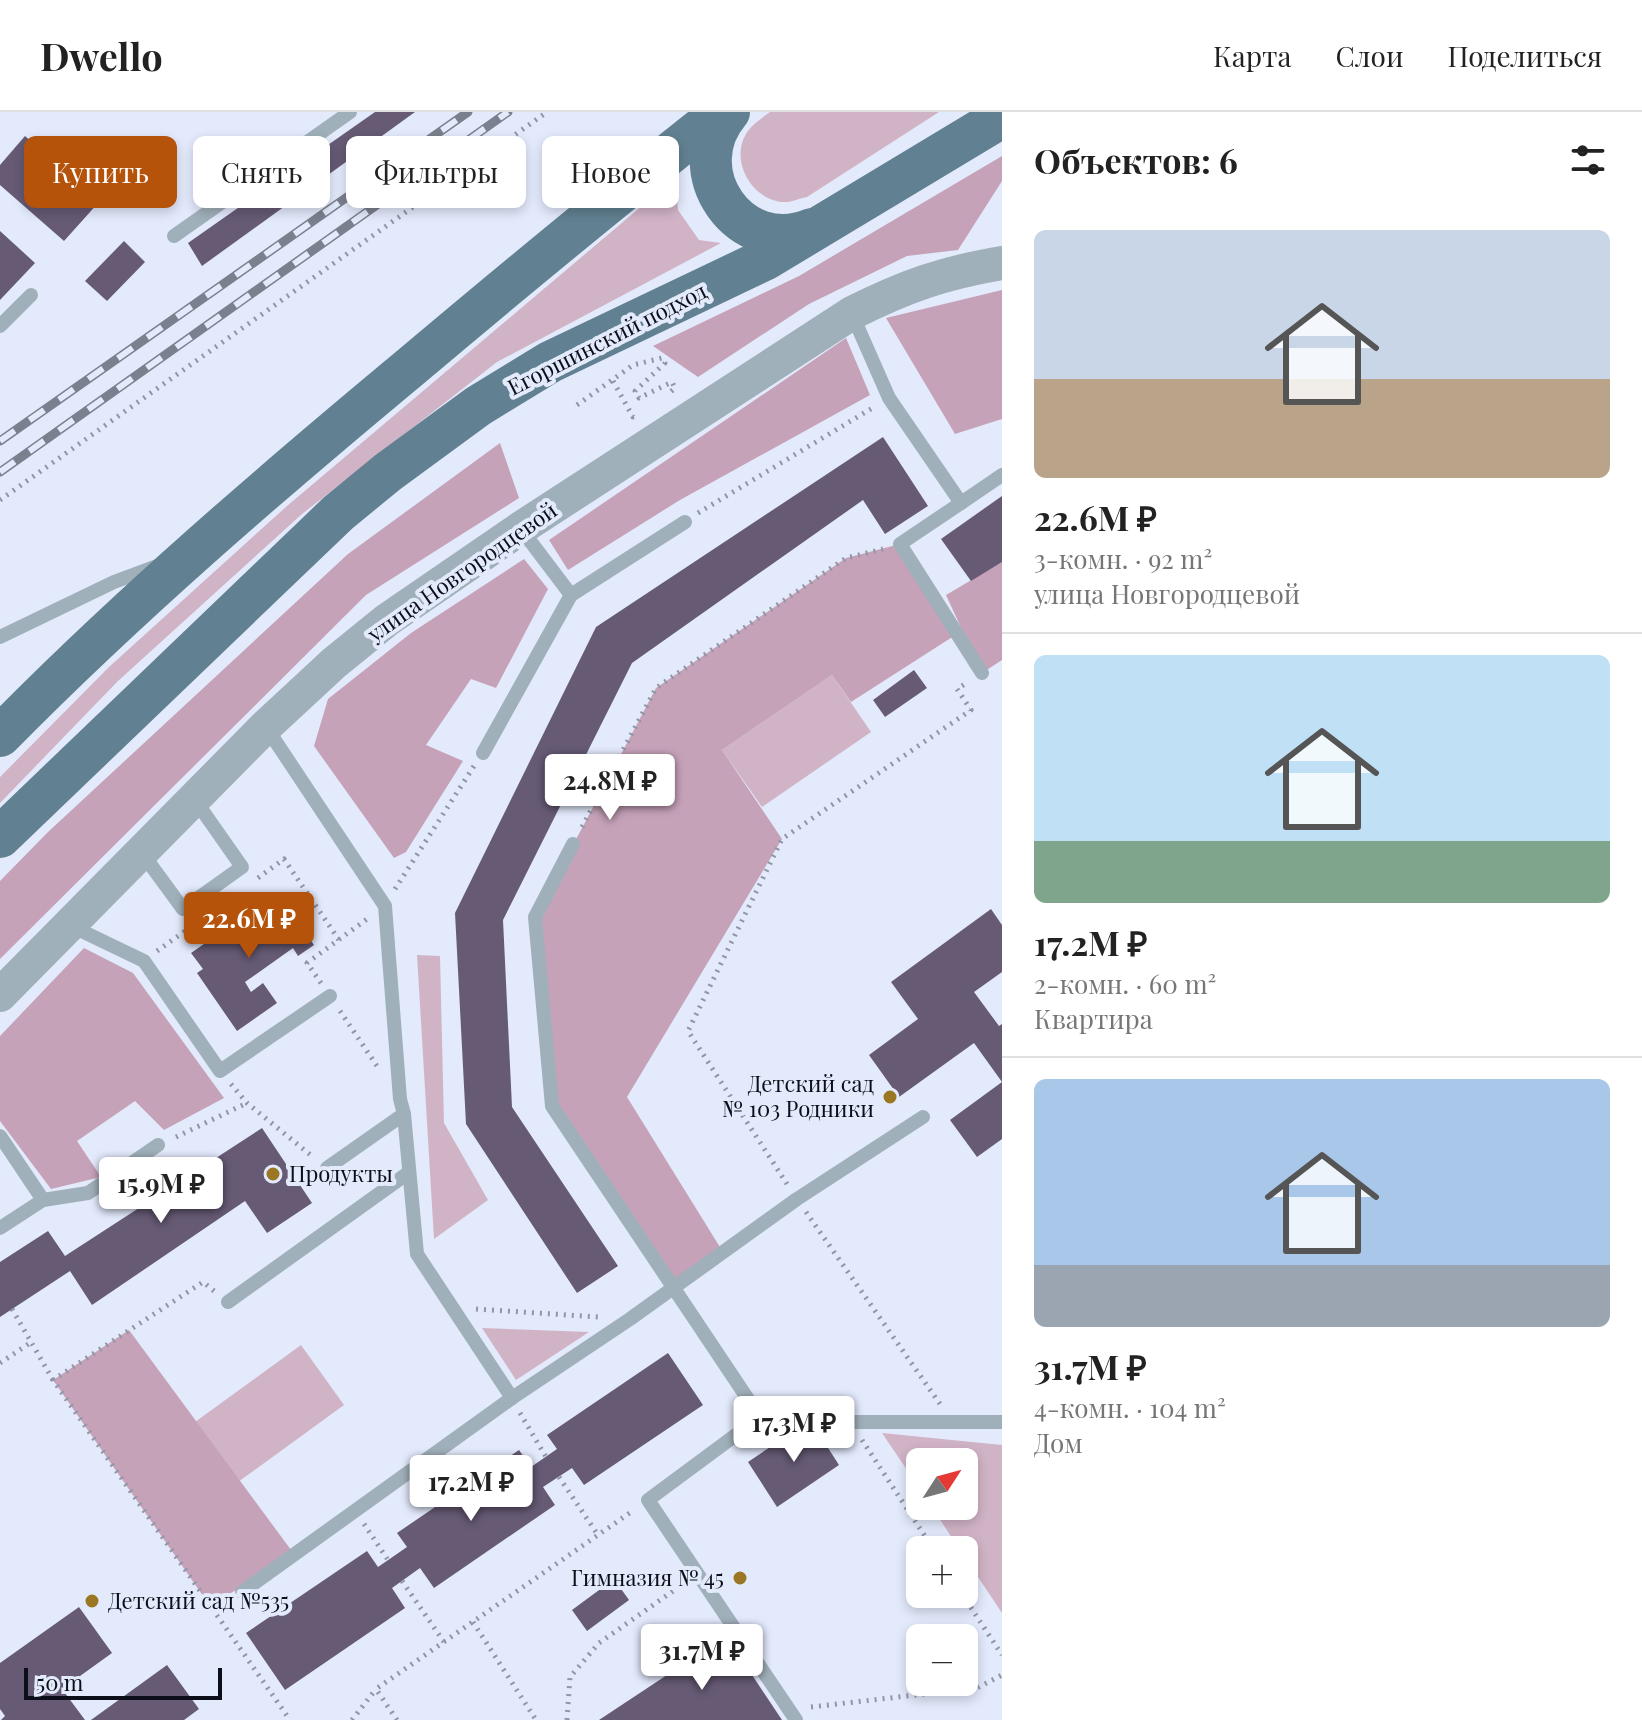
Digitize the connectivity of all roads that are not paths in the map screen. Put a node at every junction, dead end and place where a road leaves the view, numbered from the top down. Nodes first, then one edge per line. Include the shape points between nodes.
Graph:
1 (350, 112) edge
2 (722, 112) edge
3 (729, 112) edge
4 (1002, 117) edge
5 (830, 222) junction
6 (174, 236) dead end
7 (1002, 263) edge
8 (31, 295) dead end
9 (852, 313) junction
10 (0, 326) edge
11 (1002, 475) edge
12 (961, 503) junction
13 (685, 522) road end
14 (521, 528) junction
15 (191, 553) junction
16 (571, 595) junction
17 (0, 637) edge
18 (982, 673) dead end
19 (266, 726) junction
20 (0, 736) edge
21 (483, 753) dead end
22 (194, 800) junction
23 (0, 837) edge
24 (573, 844) road end
25 (142, 852) junction
26 (69, 925) junction
27 (0, 995) edge
28 (330, 996) dead end
29 (404, 1114) junction
30 (923, 1117) dead end
31 (0, 1136) edge
32 (158, 1145) road end
33 (327, 1168) road end
34 (408, 1173) junction
35 (43, 1200) junction
36 (0, 1228) edge
37 (672, 1288) junction
38 (228, 1302) road end
39 (512, 1398) junction
40 (760, 1417) junction
41 (1002, 1422) edge
42 (242, 1592) dead end
43 (792, 1715) edge

1 - 6 lane
2 - 15 main road
3 - 5 main road via 711,152 711,171 724,204 746,225 777,235
4 - 5 main road, Егоршинский подход
5 - 23 main road, Егоршинский подход via 766,259 550,362 478,406 388,472 338,513
7 - 9 street, улица Новгородцевой via 902,288
8 - 10 lane
9 - 12 lane via 889,398
9 - 14 street, улица Новгородцевой
11 - 12 lane
12 - 18 lane via 900,544
13 - 16 lane
14 - 16 lane
14 - 19 street, улица Новгородцевой via 387,620
15 - 17 lane via 114,582
15 - 20 main road
16 - 21 lane
19 - 22 street, улица Новгородцевой
19 - 29 lane via 385,906
22 - 25 street, улица Новгородцевой
22 - 25 lane via 242,867 183,909
24 - 37 lane via 535,917 552,1106
25 - 26 street, улица Новгородцевой
26 - 27 street, улица Новгородцевой
26 - 28 lane via 144,961 220,1071
29 - 33 lane
29 - 34 lane
30 - 37 lane
31 - 35 lane
32 - 35 lane via 88,1193
34 - 38 lane
34 - 39 lane via 417,1254
35 - 36 lane
37 - 39 lane
37 - 40 lane
39 - 42 lane
40 - 41 lane via 803,1404 851,1422
40 - 43 lane via 648,1500

